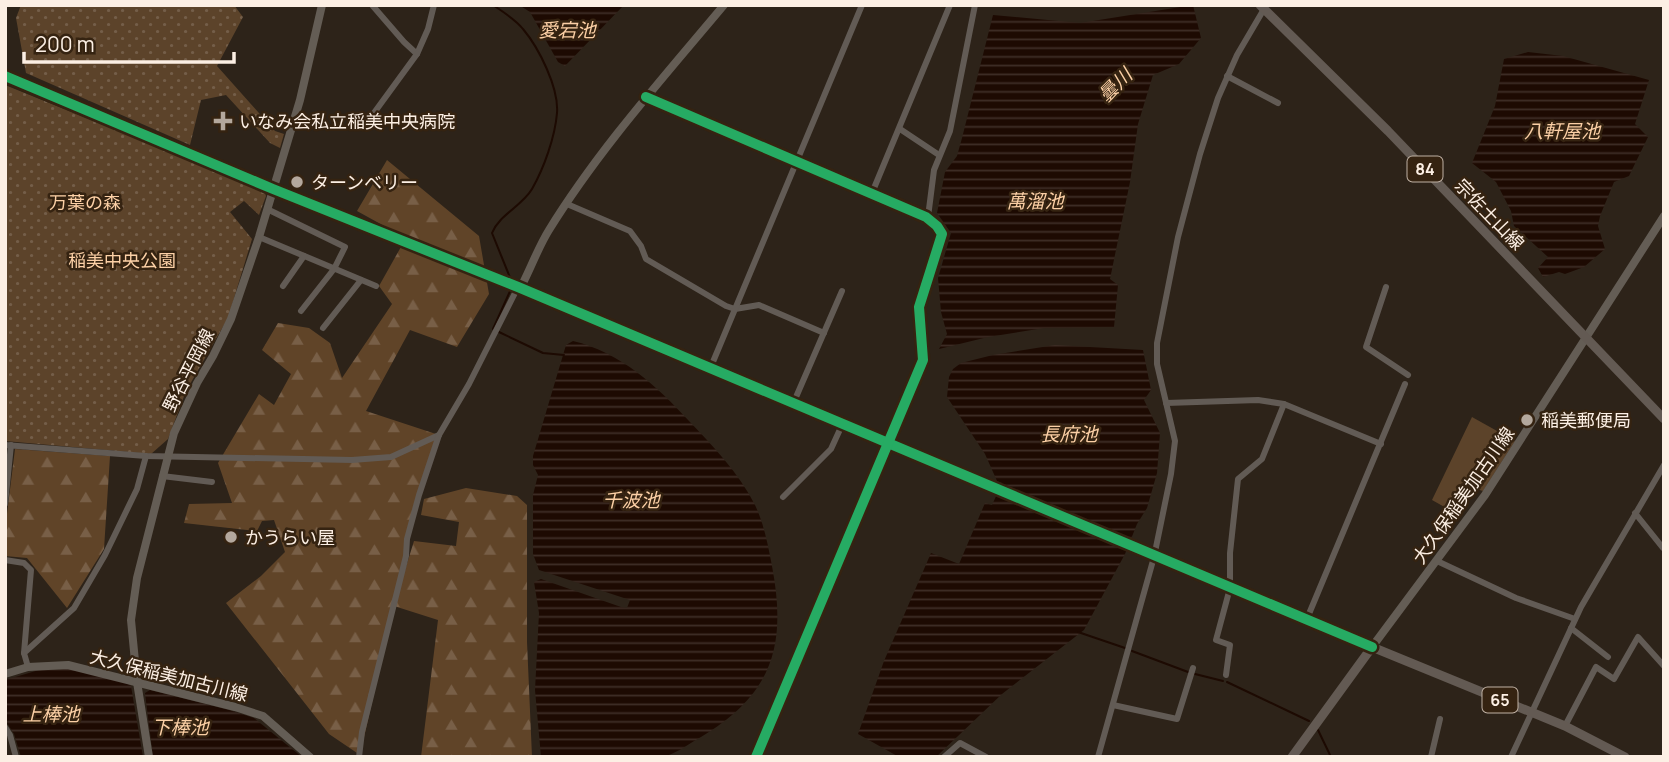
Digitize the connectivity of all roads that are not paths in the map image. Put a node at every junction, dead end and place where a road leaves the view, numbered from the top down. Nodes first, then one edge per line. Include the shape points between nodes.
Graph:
1 (322, 5) edge
2 (372, 5) edge
3 (434, 5) edge
4 (862, 5) edge
5 (950, 5) edge
6 (975, 5) edge
7 (721, 6) edge
8 (1262, 7) edge
9 (417, 54) junction
10 (5, 76) edge
11 (1227, 76) junction
12 (646, 97) junction
13 (1278, 103) dead end
14 (371, 117) dead end
15 (900, 129) junction
16 (939, 155) junction
17 (796, 162) junction
18 (273, 189) junction
19 (872, 193) junction
20 (566, 204) junction
21 (267, 209) junction
22 (1664, 216) edge
23 (928, 217) junction
24 (258, 237) junction
25 (304, 256) junction
26 (334, 269) junction
27 (361, 280) junction
28 (283, 286) dead end
29 (376, 286) dead end
30 (518, 287) junction
31 (1386, 287) dead end
32 (842, 291) dead end
33 (735, 309) junction
34 (301, 311) dead end
35 (323, 328) dead end
36 (824, 333) junction
37 (1587, 337) junction
38 (710, 369) junction
39 (1408, 374) dead end
40 (1405, 384) dead end
41 (1167, 403) junction
42 (793, 404) junction
43 (1284, 404) junction
44 (1664, 419) edge
45 (842, 425) junction
46 (439, 435) junction
47 (888, 444) junction
48 (1381, 444) junction
49 (8, 445) edge
50 (146, 456) junction
51 (167, 456) junction
52 (1664, 466) edge
53 (162, 476) junction
54 (212, 482) dead end
55 (783, 497) dead end
56 (5, 504) edge
57 (1635, 513) junction
58 (1663, 548) edge
59 (1154, 557) junction
60 (5, 560) edge
61 (1437, 561) junction
62 (1230, 589) junction
63 (1575, 619) junction
64 (1306, 621) junction
65 (1571, 628) junction
66 (1372, 647) junction
67 (24, 653) junction
68 (1608, 657) dead end
69 (1664, 666) edge
70 (28, 667) junction
71 (1193, 668) dead end
72 (5, 674) edge
73 (1226, 675) dead end
74 (137, 682) junction
75 (1113, 705) junction
76 (1532, 713) junction
77 (1440, 719) dead end
78 (1565, 726) junction
79 (5, 727) edge
80 (16, 757) edge
81 (149, 757) edge
82 (310, 757) edge
83 (359, 757) edge
84 (756, 757) edge
85 (944, 757) edge
86 (986, 757) edge
87 (1098, 757) edge
88 (1292, 757) edge
89 (1431, 757) edge
90 (1511, 757) edge
91 (1625, 757) edge

1 - 18 street, 野谷平岡線
2 - 9 street
3 - 9 street
4 - 17 street
5 - 15 street
6 - 16 street via 950,131
7 - 12 street
8 - 11 street
8 - 37 main road, 宗佐土山線 / 84
9 - 14 street
10 - 18 street
11 - 13 street
11 - 41 street via 1200,154 1159,326 1157,365
12 - 17 street
12 - 20 street
15 - 16 street
15 - 19 street
16 - 23 street
17 - 19 street
17 - 33 street
18 - 21 street, 野谷平岡線
18 - 30 street
19 - 23 street
20 - 30 street
20 - 33 street via 630,231 646,260
21 - 24 street, 野谷平岡線
21 - 26 street via 345,247
22 - 37 street, 大久保稲美加古川線
23 - 47 street via 942,234 919,307 923,360
24 - 25 street
24 - 51 street, 野谷平岡線 via 231,318
25 - 26 street
25 - 28 street
26 - 27 street
26 - 34 street
27 - 29 street
27 - 35 street
30 - 38 street
30 - 46 street
31 - 39 street via 1366,346
32 - 36 street
33 - 36 street via 759,305
33 - 38 street
36 - 42 street
37 - 44 main road, 宗佐土山線 / 84
37 - 61 street, 大久保稲美加古川線
38 - 42 street
40 - 48 street
41 - 43 street via 1258,400
41 - 59 street via 1175,441
42 - 45 street
43 - 48 street
43 - 62 street via 1262,459 1238,479
45 - 47 street
45 - 55 street via 831,449
46 - 51 street via 391,457
46 - 83 street via 407,539
47 - 59 street
47 - 84 street
48 - 64 street
49 - 50 street
49 - 56 street
50 - 51 street
50 - 67 street via 137,489 74,608
51 - 53 street, 野谷平岡線
52 - 57 street
53 - 54 street
53 - 74 street, 野谷平岡線 via 131,620
57 - 58 street
57 - 63 street
59 - 62 street
59 - 75 street
60 - 67 street via 24,563 31,570
61 - 63 street via 1516,598
61 - 66 street, 大久保稲美加古川線
62 - 64 street
62 - 73 street via 1216,639 1230,645
63 - 65 street
64 - 66 street
65 - 68 street via 1588,646
65 - 76 street
66 - 76 main road, 65
66 - 88 main road
67 - 70 street
69 - 78 street via 1638,636 1614,679 1597,667
70 - 72 street, 大久保稲美加古川線
70 - 74 street, 大久保稲美加古川線 via 68,665
71 - 75 street via 1177,719
74 - 81 street, 野谷平岡線
74 - 82 street, 大久保稲美加古川線 via 262,716
75 - 87 street
76 - 78 main road, 65
76 - 90 street
77 - 89 street
78 - 91 main road, 65
79 - 80 street
85 - 86 street via 960,743

